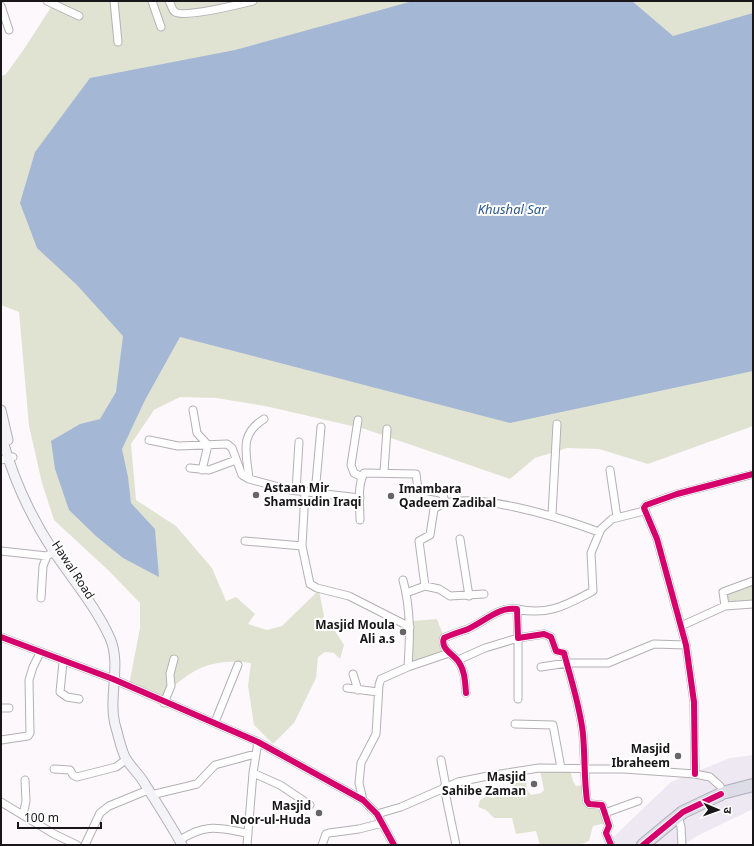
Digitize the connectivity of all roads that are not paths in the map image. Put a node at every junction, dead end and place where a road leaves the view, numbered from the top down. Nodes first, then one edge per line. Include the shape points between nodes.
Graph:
1 (47, 1) edge
2 (114, 1) edge
3 (152, 1) edge
4 (169, 1) edge
5 (253, 1) edge
6 (1, 6) edge
7 (79, 16) dead end
8 (161, 27) dead end
9 (9, 30) dead end
10 (118, 42) dead end
11 (1, 410) edge
12 (193, 410) dead end
13 (264, 419) dead end
14 (358, 420) dead end
15 (557, 424) dead end
16 (321, 427) dead end
17 (387, 429) dead end
18 (1, 434) edge
19 (149, 440) dead end
20 (299, 442) dead end
21 (208, 445) junction
22 (7, 459) edge
23 (236, 460) junction
24 (190, 468) dead end
25 (202, 470) junction
26 (610, 470) dead end
27 (384, 472) junction
28 (753, 474) edge
29 (362, 477) junction
30 (249, 479) junction
31 (296, 491) junction
32 (304, 492) junction
33 (315, 494) junction
34 (360, 498) junction
35 (445, 502) junction
36 (644, 511) junction
37 (552, 515) junction
38 (617, 517) junction
39 (360, 520) dead end
40 (599, 532) junction
41 (460, 539) dead end
42 (245, 541) dead end
43 (302, 546) junction
44 (1, 551) edge
45 (53, 552) junction
46 (403, 580) dead end
47 (753, 581) edge
48 (425, 586) junction
49 (406, 593) junction
50 (484, 594) dead end
51 (469, 596) junction
52 (41, 598) dead end
53 (753, 604) edge
54 (725, 606) junction
55 (517, 609) junction
56 (410, 626) junction
57 (681, 626) junction
58 (1, 637) edge
59 (518, 638) junction
60 (686, 645) junction
61 (40, 653) junction
62 (449, 653) junction
63 (174, 659) dead end
64 (458, 660) junction
65 (63, 662) junction
66 (567, 663) junction
67 (238, 665) dead end
68 (408, 667) junction
69 (541, 668) dead end
70 (353, 674) dead end
71 (116, 681) junction
72 (347, 688) dead end
73 (358, 690) junction
74 (378, 692) junction
75 (466, 692) dead end
76 (79, 699) dead end
77 (518, 699) dead end
78 (164, 703) junction
79 (1, 708) edge
80 (9, 708) dead end
81 (215, 722) junction
82 (515, 724) dead end
83 (1, 740) edge
84 (258, 742) junction
85 (255, 754) junction
86 (127, 759) junction
87 (441, 760) dead end
88 (561, 768) junction
89 (54, 769) dead end
90 (583, 769) junction
91 (252, 773) junction
92 (695, 774) junction
93 (25, 780) dead end
94 (753, 780) edge
95 (753, 785) edge
96 (445, 787) junction
97 (722, 789) junction
98 (150, 792) junction
99 (363, 800) junction
100 (638, 801) dead end
101 (1, 802) edge
102 (310, 805) dead end
103 (605, 813) junction
104 (377, 814) junction
105 (680, 814) junction
106 (23, 815) junction
107 (382, 823) junction
108 (248, 833) junction
109 (181, 843) edge
110 (77, 845) edge
111 (85, 845) edge
112 (246, 845) edge
113 (322, 845) edge
114 (394, 845) edge
115 (456, 845) edge
116 (611, 845) edge
117 (643, 845) edge
118 (682, 845) edge

1 - 7 street
2 - 10 street
3 - 8 street
4 - 5 street via 173,11 178,13 207,11
6 - 9 street
11 - 22 main road, Hawal Road
12 - 21 street via 197,433
13 - 30 street via 250,430 247,436
14 - 29 street via 351,465 354,473
15 - 37 street
16 - 33 street
17 - 27 street
18 - 22 main road, Hawal Road
19 - 21 street via 178,446
20 - 31 street
21 - 23 street via 230,445
21 - 25 street
22 - 45 main road, Hawal Road via 26,503
23 - 25 street via 218,468
23 - 30 street via 242,475
24 - 25 street
26 - 38 street
27 - 29 street via 364,473
27 - 35 street via 416,474 418,489 440,493
28 - 36 street via 677,494 646,506
29 - 34 street
30 - 31 street
31 - 32 street
32 - 33 street
32 - 43 street
33 - 34 street
34 - 39 street
35 - 37 street via 490,503
35 - 48 street via 434,509 430,535 419,541
36 - 38 street
36 - 57 street via 657,539
37 - 40 street
38 - 40 street via 606,523
40 - 55 street via 591,553 593,591 550,610 540,612
41 - 51 street
42 - 43 street
43 - 56 street via 310,584 349,596
44 - 45 street
45 - 52 street via 43,566
45 - 71 main road, Hawal Road via 102,622 111,640
46 - 49 street
47 - 54 street via 723,592
48 - 49 street
48 - 51 street via 439,589 450,596
49 - 56 street
50 - 51 street
53 - 54 street
54 - 57 street
55 - 59 street
55 - 62 street via 502,610 469,629 444,638 443,642
56 - 68 street
57 - 60 street
58 - 61 street
59 - 64 street
59 - 66 street via 548,635 556,651 564,653
59 - 77 street
60 - 66 street via 650,644 608,663
60 - 92 street via 694,708
61 - 65 street
61 - 83 street via 29,680 30,734
62 - 64 street
62 - 68 street
63 - 78 street via 170,686
64 - 75 street
65 - 71 street
65 - 76 street via 60,692 67,697
66 - 69 street
66 - 90 street via 582,728
67 - 81 street
68 - 74 street via 381,679
70 - 73 street
71 - 78 street
71 - 86 main road, Hawal Road via 113,705 115,727
72 - 73 street
73 - 74 street
74 - 99 street via 376,734 361,763 359,783
78 - 81 street
79 - 80 street
81 - 84 street
82 - 88 street via 553,725
84 - 85 street
84 - 99 street
85 - 91 street
85 - 98 street via 215,765 197,784
86 - 89 street via 116,767 78,777 70,770
86 - 98 main road, Hawal Road
87 - 96 street
88 - 90 street
88 - 96 street via 507,772
90 - 92 street
90 - 103 street via 587,802 601,804
91 - 102 street via 280,784
91 - 108 street
92 - 97 street via 710,778
93 - 106 street via 26,801
94 - 97 highway
95 - 97 highway
96 - 104 street via 401,807
96 - 115 street
97 - 105 highway
98 - 109 main road, Hawal Road
98 - 111 street via 109,806 100,813
99 - 104 street
100 - 103 street
101 - 106 street
103 - 116 street via 609,826 606,833
104 - 107 street
105 - 117 highway
105 - 118 street
106 - 110 street
107 - 113 street via 330,832 326,834
107 - 114 street
108 - 109 street via 206,828 193,831
108 - 112 street

